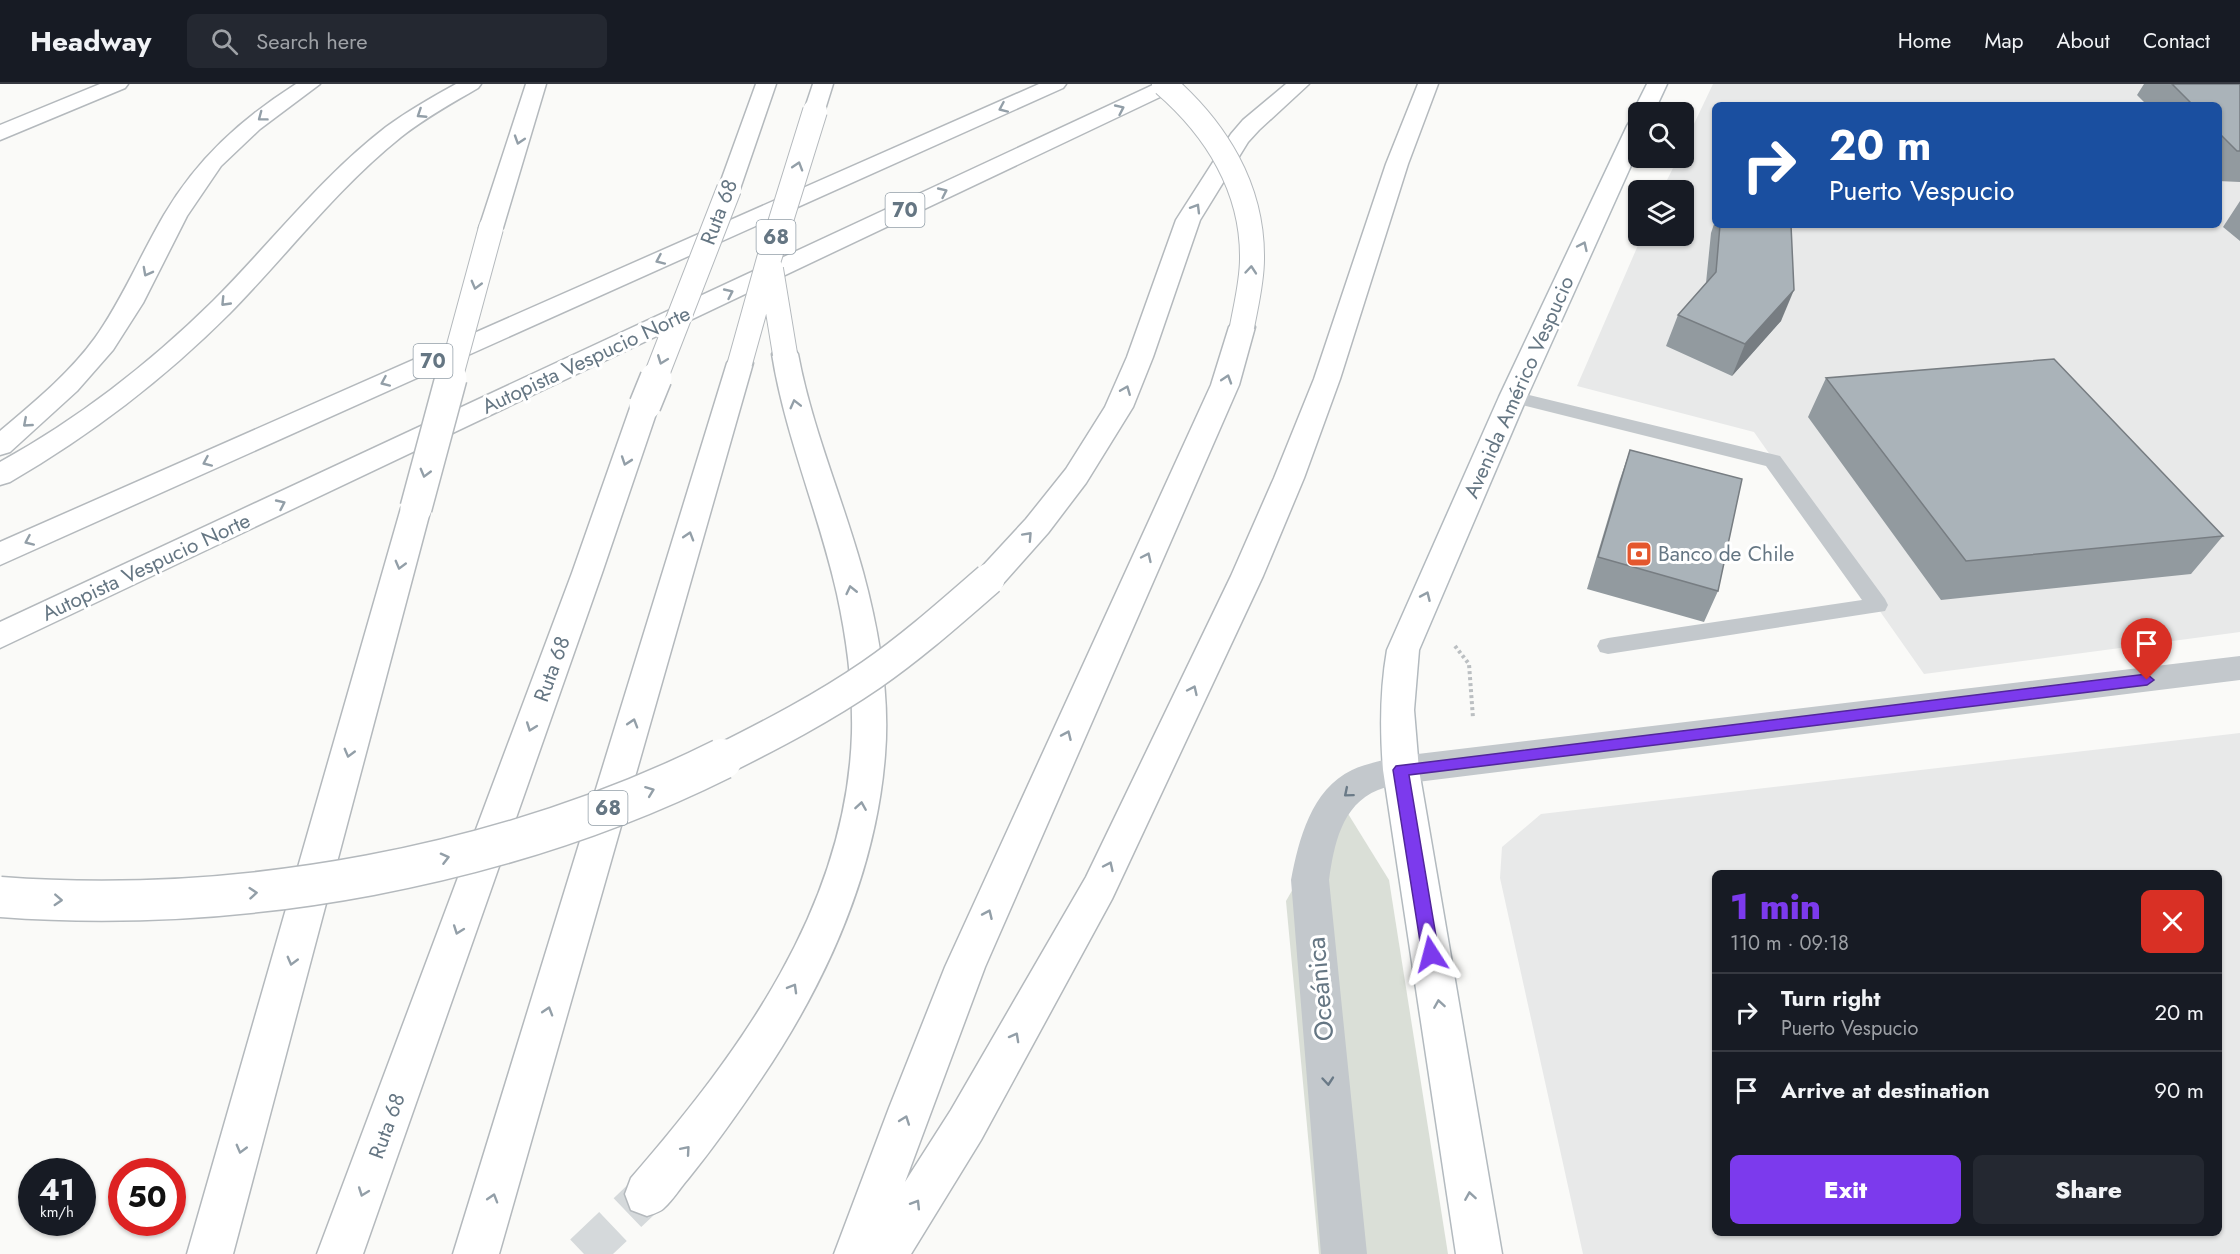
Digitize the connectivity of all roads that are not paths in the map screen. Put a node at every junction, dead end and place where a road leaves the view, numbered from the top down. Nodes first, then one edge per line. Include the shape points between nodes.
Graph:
1 (118, 84) edge
2 (310, 84) edge
3 (471, 84) edge
4 (536, 84) edge
5 (766, 84) edge
6 (823, 84) edge
7 (1056, 84) edge
8 (1164, 84) edge
9 (1172, 84) edge
10 (1299, 84) edge
11 (1428, 84) edge
12 (1657, 84) edge
13 (1649, 102) edge
14 (0, 134) edge
15 (1628, 148) edge
16 (769, 259) junction
17 (1513, 397) junction
18 (0, 446) edge
19 (0, 475) edge
20 (0, 554) edge
21 (0, 636) edge
22 (1608, 646) dead end
23 (2240, 668) edge
24 (1401, 770) junction
25 (0, 897) edge
26 (647, 1194) tunnel mouth
27 (210, 1254) edge
28 (340, 1254) edge
29 (476, 1254) edge
30 (857, 1254) edge
31 (885, 1254) edge
32 (1344, 1254) edge
33 (1479, 1254) edge

1 - 14 main road
2 -> 18 main road via 252,124 202,174 126,311 102,346 71,381
3 -> 19 main road via 407,123 364,158 170,354 87,418
4 -> 27 main road, bridge via 491,228
5 -> 28 main road, Ruta 68, bridge via 645,405
16 -> 6 main road, 68, bridge
7 -> 20 main road, 70
30 -> 8 main road, bridge via 965,967 1225,386 1242,327 1252,258 1244,200 1216,139 1196,112
21 -> 9 main road, Autopista Vespucio Norte / 70
25 -> 10 main road, bridge via 82,902 182,899 284,890 387,872 487,848 573,820 674,781 827,703 942,621 989,579 1076,476 1119,407 1188,220 1245,132
31 -> 11 main road via 966,1125 1099,888 1247,576 1327,379 1408,130
12 - 13 main road
17 -> 15 main road, Avenida Américo Vespucio
26 -> 16 main road, bridge via 729,1094 804,970 846,866 859,818 868,757 869,700 852,592 801,427
29 -> 16 main road, 68, bridge
17 - 22 lane via 1773,461 1877,605
24 -> 17 main road, Avenida Américo Vespucio via 1396,703 1403,650
23 - 24 street, Oceánica
24 -> 32 street, Oceánica via 1361,782 1331,807 1317,836 1310,880
33 -> 24 main road

